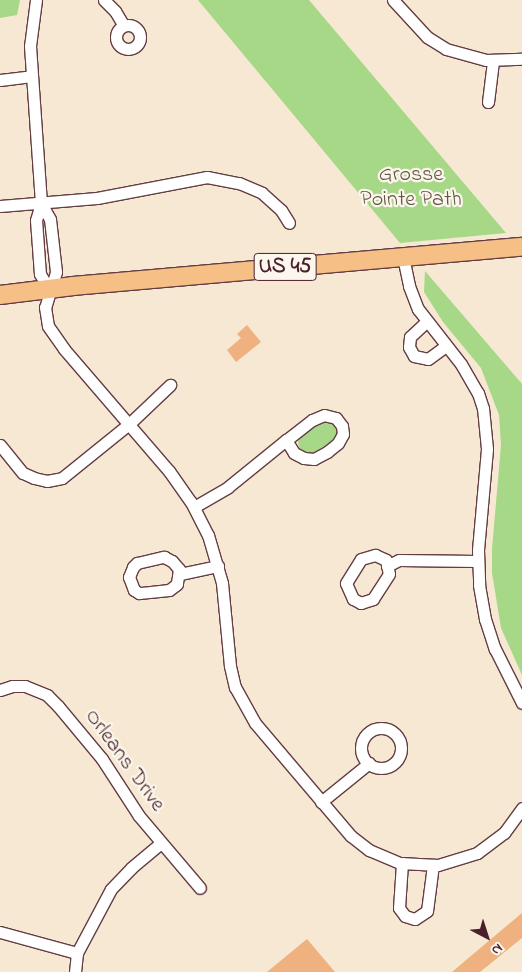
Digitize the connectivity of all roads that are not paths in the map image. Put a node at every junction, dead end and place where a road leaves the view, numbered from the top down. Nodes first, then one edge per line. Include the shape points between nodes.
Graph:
1 (36, 0) edge
2 (104, 0) edge
3 (393, 0) edge
4 (124, 26) dead end
5 (522, 59) edge
6 (494, 61) junction
7 (32, 76) junction
8 (0, 80) edge
9 (488, 102) dead end
10 (41, 203) junction
11 (0, 206) edge
12 (289, 223) dead end
13 (522, 247) edge
14 (403, 257) junction
15 (49, 289) junction
16 (0, 294) edge
17 (426, 322) junction
18 (446, 346) junction
19 (170, 385) dead end
20 (129, 424) junction
21 (286, 440) junction
22 (0, 445) edge
23 (194, 507) junction
24 (477, 561) junction
25 (218, 566) junction
26 (387, 566) dead end
27 (180, 574) dead end
28 (0, 690) edge
29 (522, 703) edge
30 (370, 763) dead end
31 (321, 802) junction
32 (522, 808) edge
33 (161, 843) junction
34 (402, 863) junction
35 (432, 865) junction
36 (200, 888) dead end
37 (0, 932) edge
38 (77, 953) junction
39 (75, 972) edge

1 - 7 street via 31,28
2 - 4 street
3 - 6 street via 427,37 446,49
5 - 6 street
6 - 9 street
7 - 8 street
7 - 10 street
10 - 11 street
10 - 12 street via 104,196 207,177 239,183 262,193 281,210
10 - 15 street via 36,220 40,274
13 - 14 main road, US 45
14 - 15 main road, US 45
14 - 17 street via 412,295
15 - 16 main road, US 45
15 - 20 street via 45,318 53,335
17 - 18 street
17 - 18 street via 410,337 409,347 414,356 428,360
18 - 24 street via 478,393 486,421 487,449
19 - 20 street
20 - 22 street via 62,478 47,480 23,473
20 - 23 street via 169,470
21 - 21 street via 324,415 336,418 342,426 343,434 338,443 314,459 294,453
21 - 23 street via 228,487
23 - 25 street
24 - 26 street via 398,560
24 - 29 street via 485,619 495,649
25 - 27 street
25 - 31 street via 230,666 238,695 255,723
28 - 33 street, Orleans Drive via 25,686 46,695 102,758 129,803
30 - 31 street
31 - 34 street via 357,841 377,854
32 - 35 street via 504,833 477,853
33 - 36 street, Orleans Drive
33 - 38 street via 111,889
34 - 35 street
34 - 35 street via 399,908 405,916 415,919 427,911
37 - 38 street
38 - 39 street

